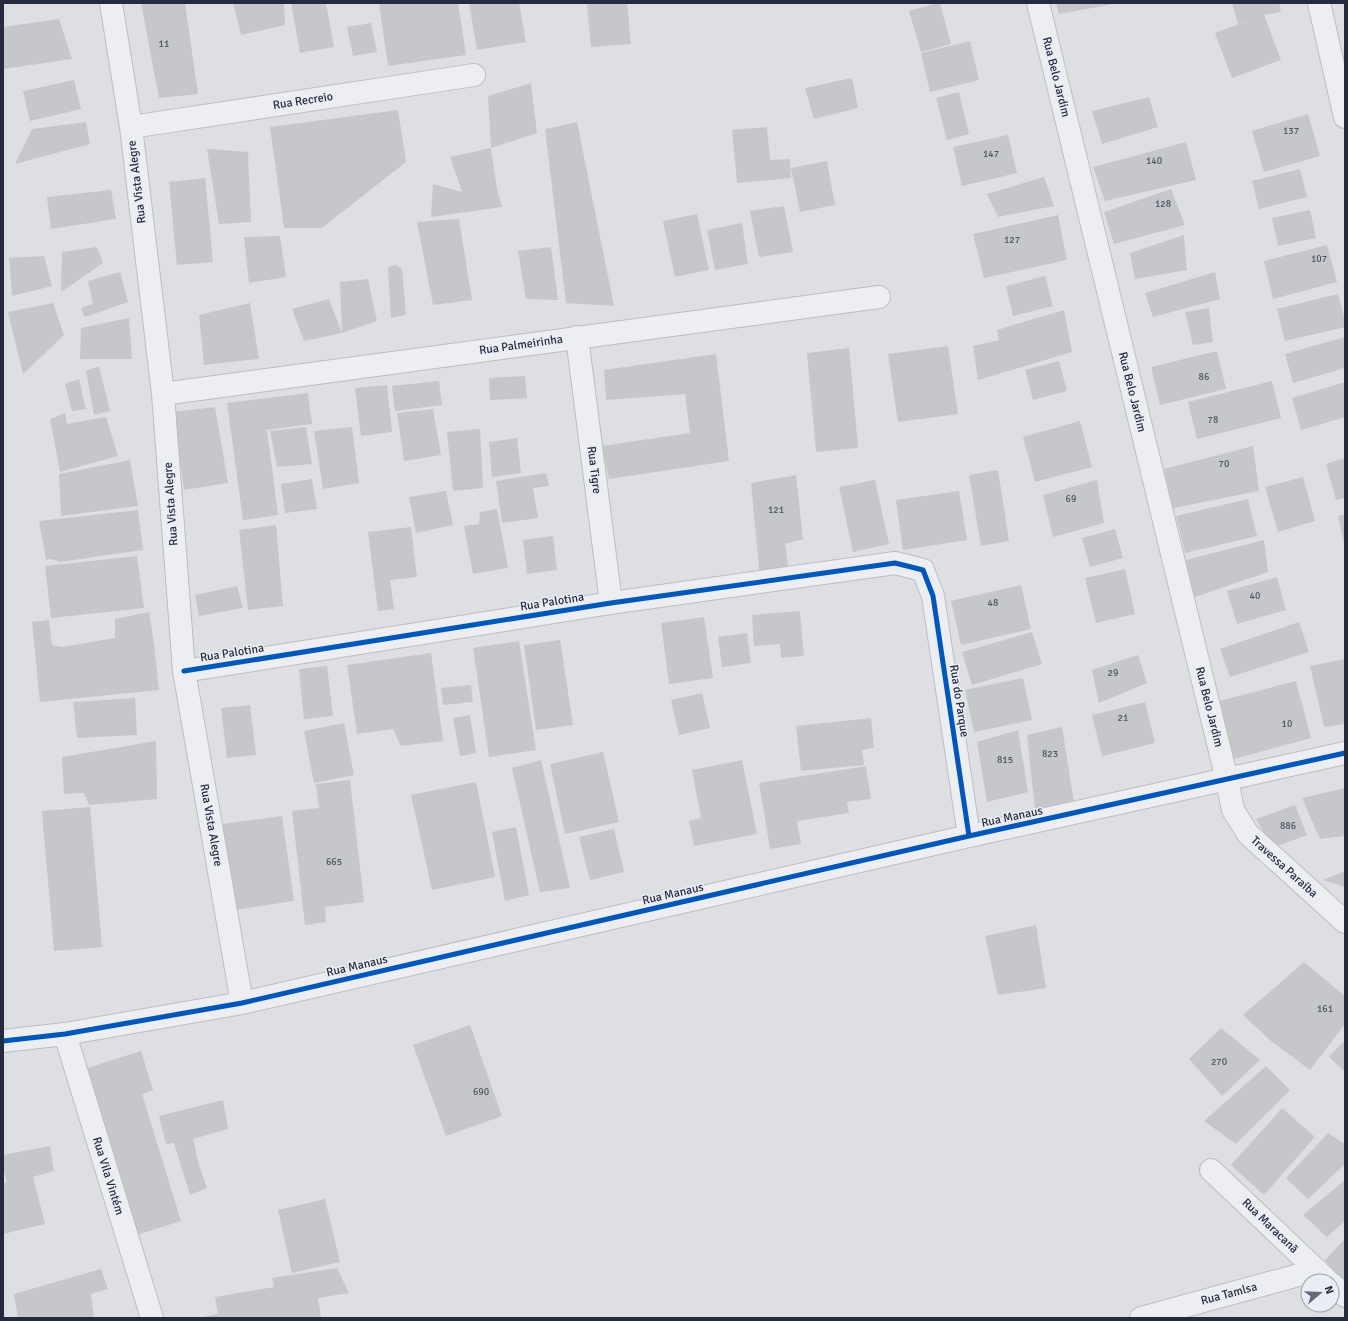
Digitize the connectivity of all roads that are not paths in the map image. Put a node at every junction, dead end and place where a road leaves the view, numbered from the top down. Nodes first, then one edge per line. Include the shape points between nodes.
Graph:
1 (111, 3) edge
2 (1038, 3) edge
3 (1319, 3) edge
4 (474, 75) dead end
5 (1345, 117) edge
6 (131, 127) junction
7 (879, 297) dead end
8 (577, 337) junction
9 (162, 394) junction
10 (923, 570) joint
11 (611, 603) junction
12 (184, 671) junction
13 (1345, 753) edge
14 (1227, 780) junction
15 (969, 836) junction
16 (1345, 922) edge
17 (242, 1003) junction
18 (65, 1034) junction
19 (3, 1041) edge
20 (1212, 1170) dead end
21 (1320, 1273) edge
22 (1300, 1284) edge
23 (152, 1318) edge
24 (1141, 1318) edge

1 - 6 street, Rua Vista Alegre
2 - 14 street, Rua Belo Jardim
3 - 5 street
4 - 6 street, Rua Recreio
6 - 9 street, Rua Vista Alegre
7 - 8 street, Rua Palmeirinha
8 - 9 street, Rua Palmeirinha
8 - 11 street, Rua Tigre
9 - 12 street, Rua Vista Alegre
10 - 11 street, Rua Palotina via 895,563
10 - 15 street, Rua do Parque via 933,596
11 - 12 street, Rua Palotina
12 - 17 street, Rua Vista Alegre
13 - 14 street, Rua Manaus
14 - 15 street, Rua Manaus
14 - 16 street, Travessa Paraíba via 1233,810 1248,834
15 - 17 street, Rua Manaus
17 - 18 street, Rua Manaus
18 - 19 street, Rua Manaus
18 - 23 street, Rua Vila Vintém
20 - 21 street, Rua Maracanã
22 - 24 street, Rua Tamlsa

